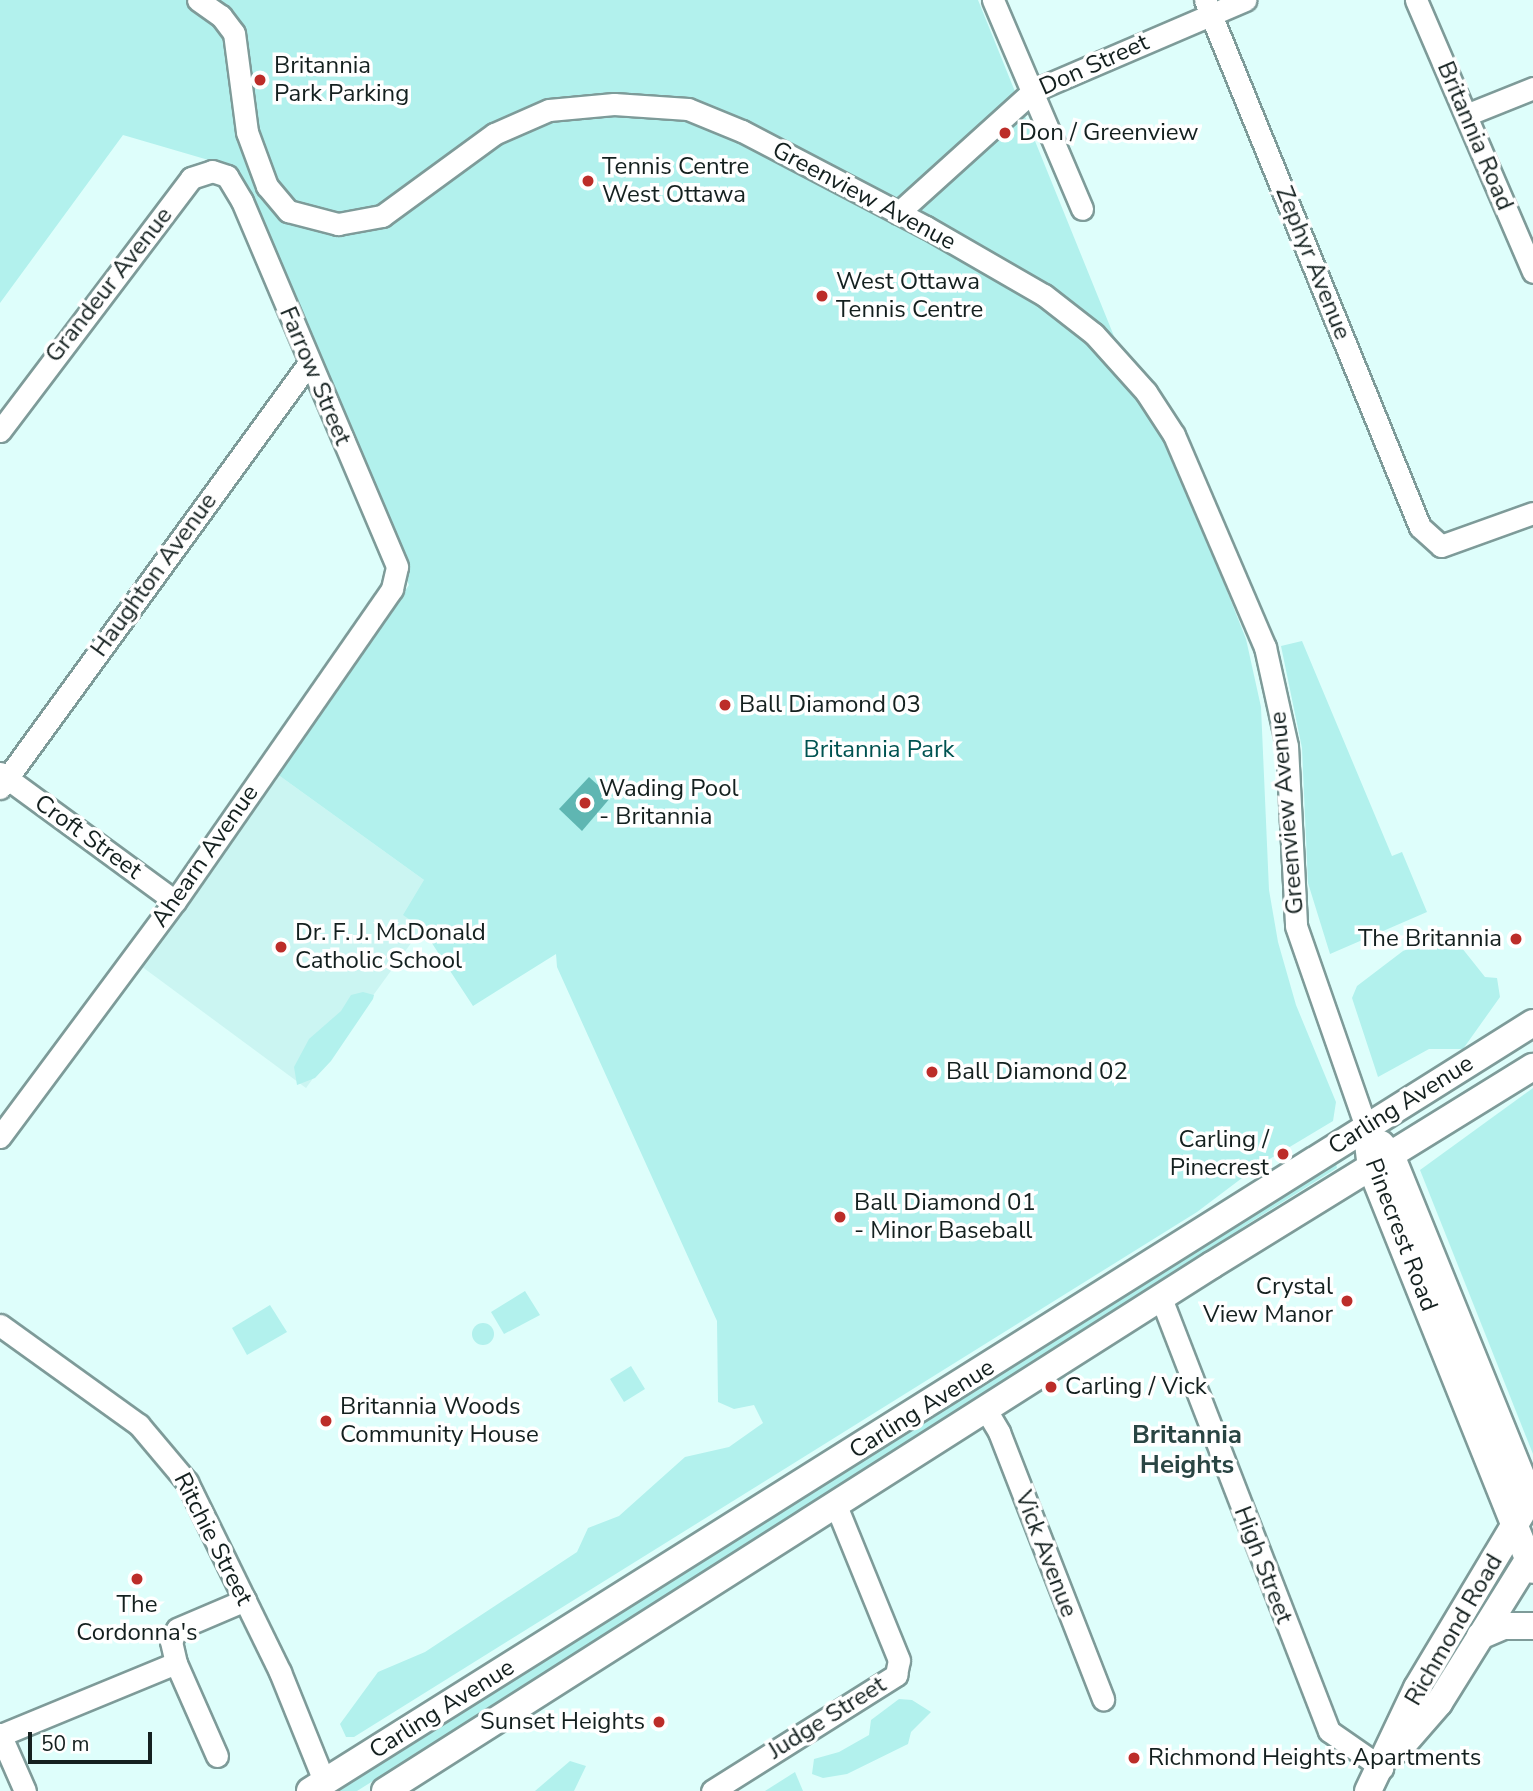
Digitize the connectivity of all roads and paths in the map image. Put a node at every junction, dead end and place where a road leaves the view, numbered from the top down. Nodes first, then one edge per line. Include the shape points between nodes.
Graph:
1 (198, 0) edge
2 (993, 0) edge
3 (1245, 0) edge
4 (1416, 0) edge
5 (1208, 7) edge
6 (1533, 88) edge
7 (1033, 91) junction
8 (1466, 115) junction
9 (233, 186) joint
10 (1082, 209) dead end
11 (898, 213) junction
12 (1533, 272) edge
13 (309, 363) junction
14 (0, 431) edge
15 (1533, 513) edge
16 (397, 567) joint
17 (2, 780) edge
18 (175, 901) junction
19 (1533, 1023) edge
20 (1533, 1067) edge
21 (1366, 1127) junction
22 (0, 1137) edge
23 (1381, 1162) junction
24 (1161, 1298) junction
25 (0, 1325) edge
26 (986, 1410) junction
27 (1532, 1499) edge
28 (836, 1506) junction
29 (1516, 1523) junction
30 (1531, 1561) edge
31 (245, 1600) junction
32 (1533, 1626) edge
33 (1480, 1636) junction
34 (176, 1663) junction
35 (1103, 1699) dead end
36 (0, 1734) edge
37 (217, 1756) dead end
38 (1382, 1769) junction
39 (317, 1786) edge
40 (26, 1791) edge
41 (384, 1791) edge
42 (712, 1791) edge
43 (1368, 1791) edge

1 - 11 street, Greenview Avenue via 221,16 234,33 247,132 267,186 288,211 313,220 363,223 382,216 494,134 549,110 614,104 688,109 743,131
2 - 7 street
3 - 5 street, Don Street
4 - 8 street, Britannia Road
5 - 7 street, Don Street
5 - 15 street, Zephyr Avenue via 1420,527 1441,546
6 - 8 street
7 - 10 street
7 - 11 street, Don Street
8 - 12 street, Britannia Road
9 - 13 street, Farrow Street
9 - 14 street, Grandeur Avenue via 227,176 212,172 191,178
11 - 21 street, Greenview Avenue via 1064,308 1134,377 1178,443 1269,662 1287,746 1296,926
13 - 16 street, Farrow Street
13 - 17 street, Haughton Avenue
16 - 18 street, Ahearn Avenue via 392,589
17 - 18 street, Croft Street
18 - 22 street, Ahearn Avenue
19 - 21 main road, Carling Avenue
20 - 23 main road, Carling Avenue
21 - 23 main road, Pinecrest Road
21 - 39 main road, Carling Avenue
23 - 24 main road, Carling Avenue
23 - 27 main road, Pinecrest Road
23 - 29 main road, Pinecrest Road
24 - 26 main road, Carling Avenue
24 - 38 street, High Street via 1329,1731
25 - 31 street, Ritchie Street via 139,1425 165,1452 187,1482
26 - 28 main road, Carling Avenue
26 - 35 street, Vick Avenue via 999,1432
27 - 29 main road, Richmond Road
28 - 41 main road, Carling Avenue
28 - 42 street, Judge Street via 899,1660 896,1675
29 - 30 main road, Pinecrest Road
29 - 38 main road, Richmond Road via 1417,1688
30 - 33 main road, Richmond Road
31 - 34 street via 177,1629 171,1641
31 - 39 street, Ritchie Street via 280,1672
32 - 33 main road via 1504,1626
33 - 38 main road, Richmond Road via 1438,1703
34 - 36 street
34 - 37 street
36 - 40 street
38 - 43 main road, Richmond Road

